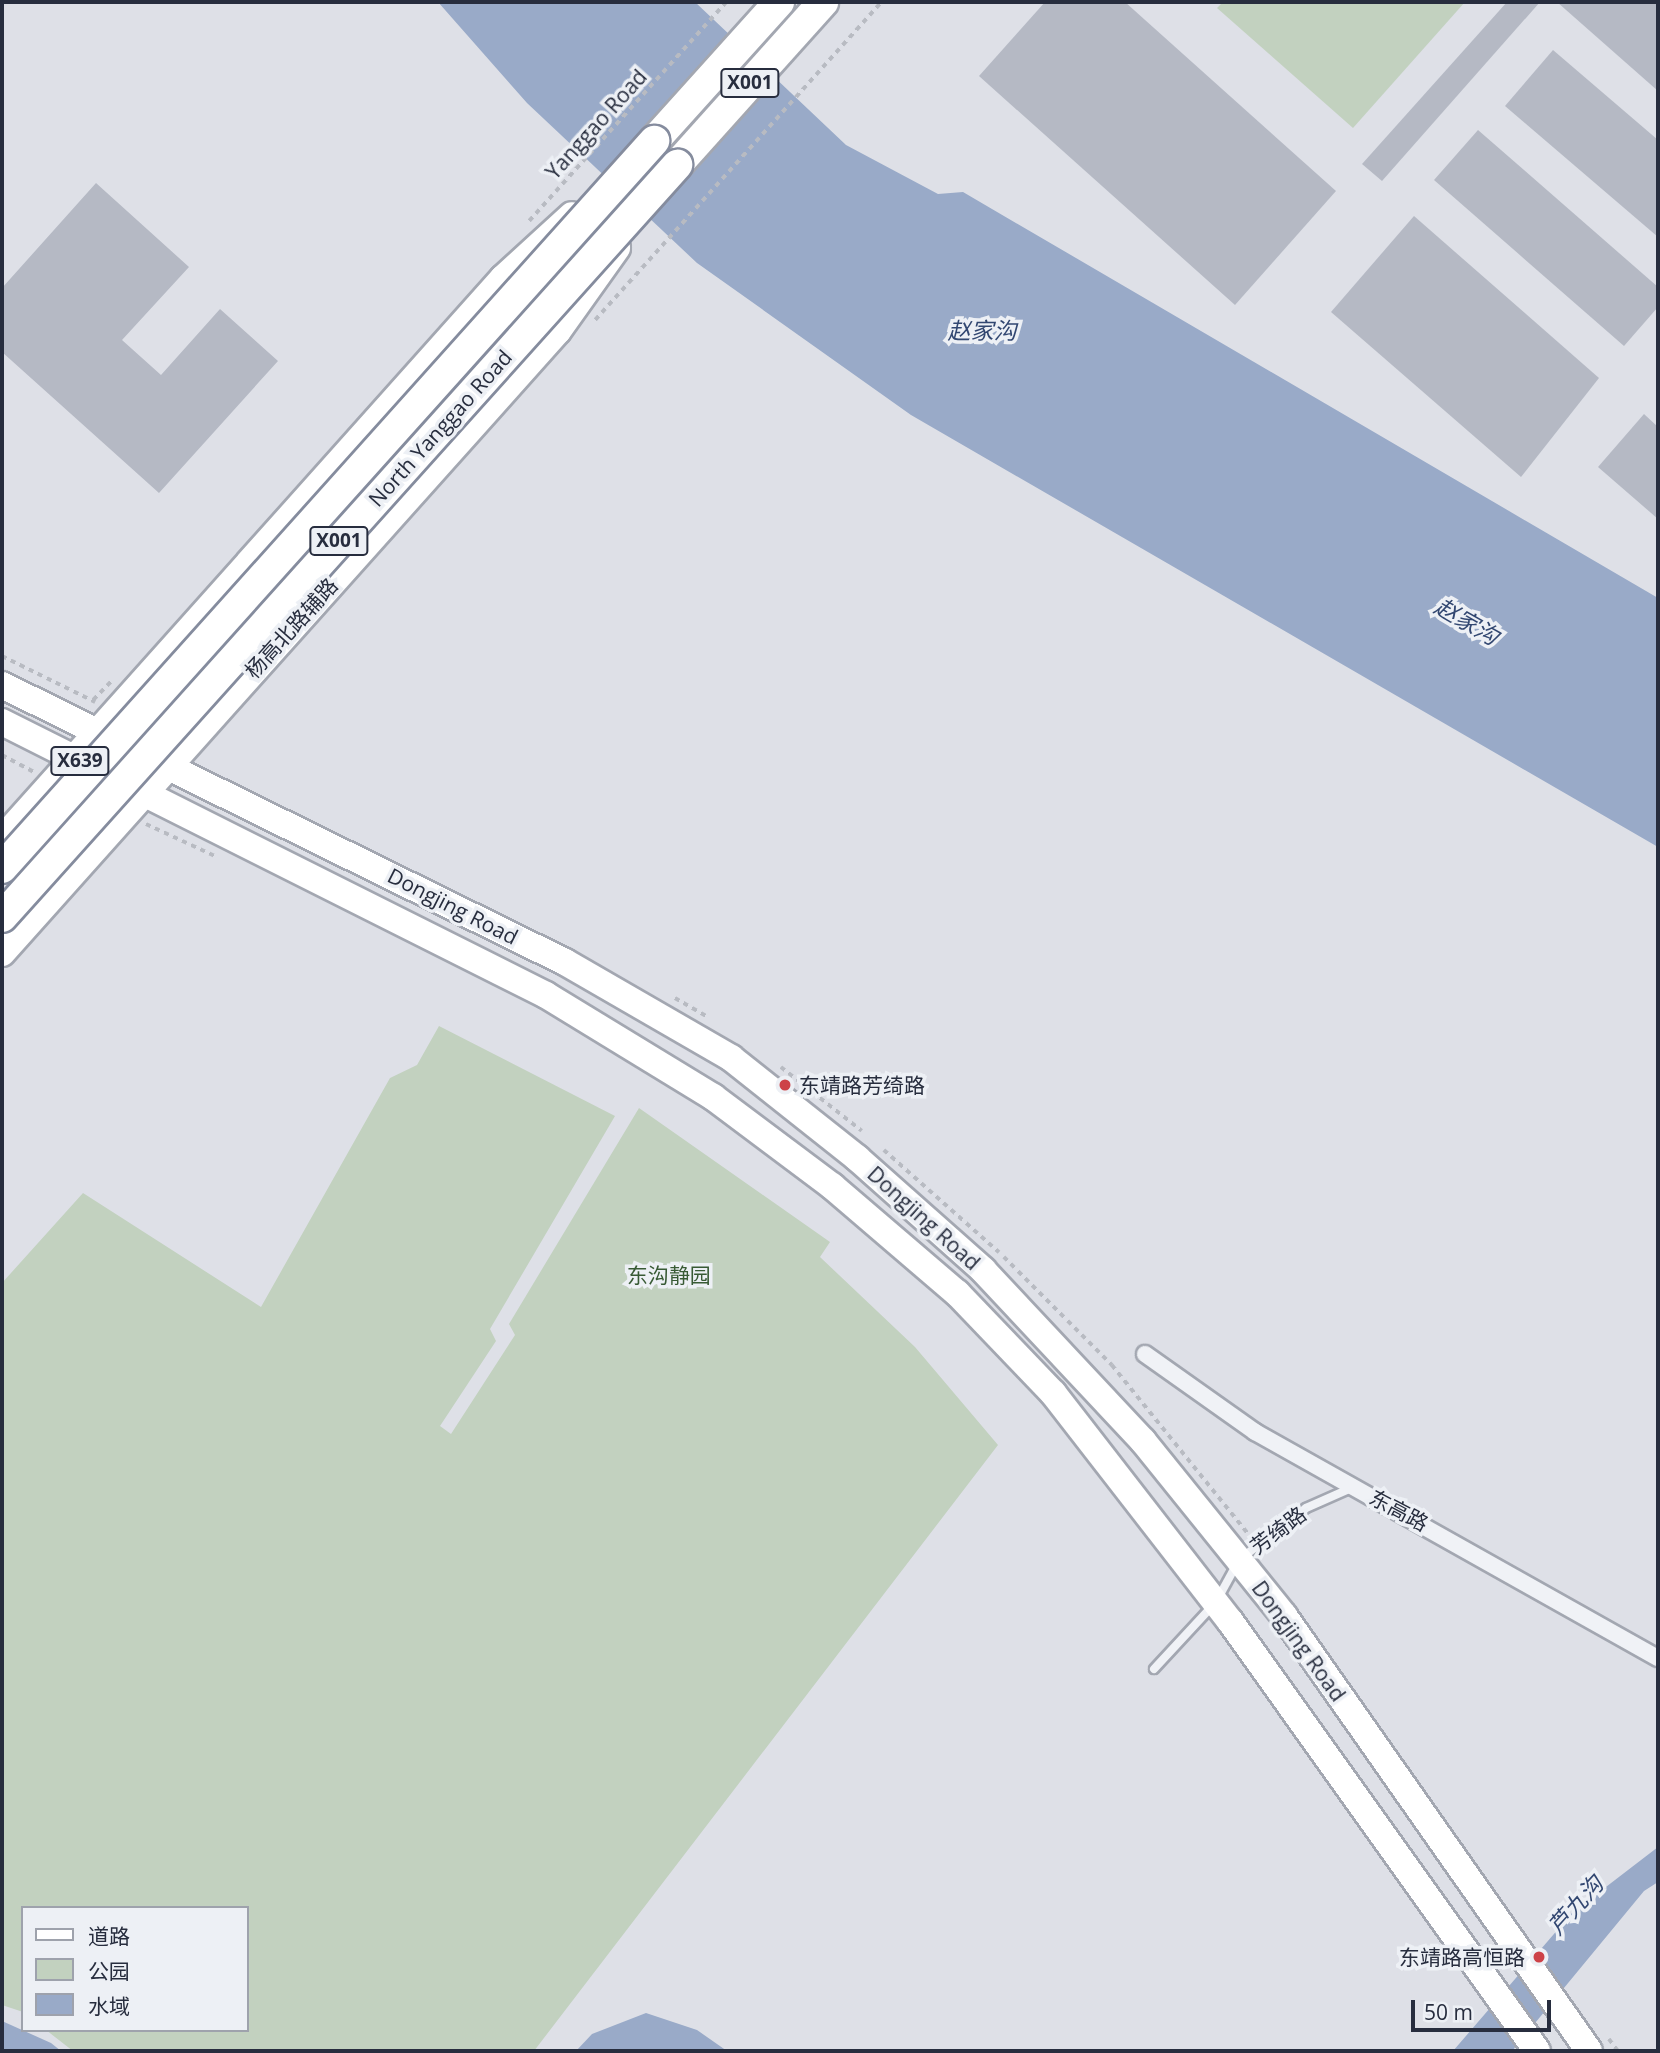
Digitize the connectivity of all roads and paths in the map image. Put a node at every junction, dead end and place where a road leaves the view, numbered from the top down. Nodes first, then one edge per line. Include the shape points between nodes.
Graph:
1 (726, 2) edge
2 (779, 2) edge
3 (823, 2) edge
4 (881, 2) edge
5 (654, 141) junction
6 (677, 165) junction
7 (526, 226) dead end
8 (585, 331) dead end
9 (2, 685) edge
10 (2, 723) edge
11 (87, 726) junction
12 (2, 755) edge
13 (74, 758) junction
14 (171, 764) junction
15 (54, 780) junction
16 (150, 798) junction
17 (125, 815) junction
18 (2, 839) edge
19 (221, 859) dead end
20 (2, 868) edge
21 (2, 917) edge
22 (2, 953) edge
23 (1145, 1354) dead end
24 (1369, 1495) junction
25 (1238, 1560) junction
26 (1216, 1602) junction
27 (1658, 1658) edge
28 (1154, 1669) dead end
29 (1537, 2051) edge
30 (1590, 2051) edge

1 - 7 path, Yanggao Road
2 - 5 highway, North Yanggao Road / X001
3 - 6 highway, North Yanggao Road / X001
4 - 8 path
5 - 11 main road, X001, bridge via 503,278 311,494
5 - 20 highway, North Yanggao Road / X001, bridge
6 - 14 main road, 杨高北路辅路 / X001, bridge via 558,331
6 - 21 highway, North Yanggao Road / X001, bridge
9 - 11 main road, Dongjing Road / X639
10 - 13 main road, Dongjing Road / X639
11 - 13 main road, X001
11 - 14 main road, Dongjing Road
12 - 15 path
13 - 15 main road, X001
13 - 16 main road, Dongjing Road / X639
14 - 16 main road, 杨高北路辅路 / X001
14 - 25 main road, Dongjing Road via 565,962 731,1058 857,1157 983,1270 1143,1441
15 - 18 main road, X001
16 - 17 main road, 杨高北路辅路 / X001
16 - 26 main road, Dongjing Road via 546,995 713,1097 832,1186 957,1293 1054,1393
17 - 19 path
17 - 22 main road, 杨高北路辅路 / X001
23 - 24 street, 东高路 via 1255,1432
24 - 25 lane, 芳绮路 via 1348,1488 1329,1494
24 - 27 street, 东高路
25 - 26 lane, 芳绮路
25 - 30 main road, Dongjing Road
26 - 28 lane, 芳绮路
26 - 29 main road, Dongjing Road

